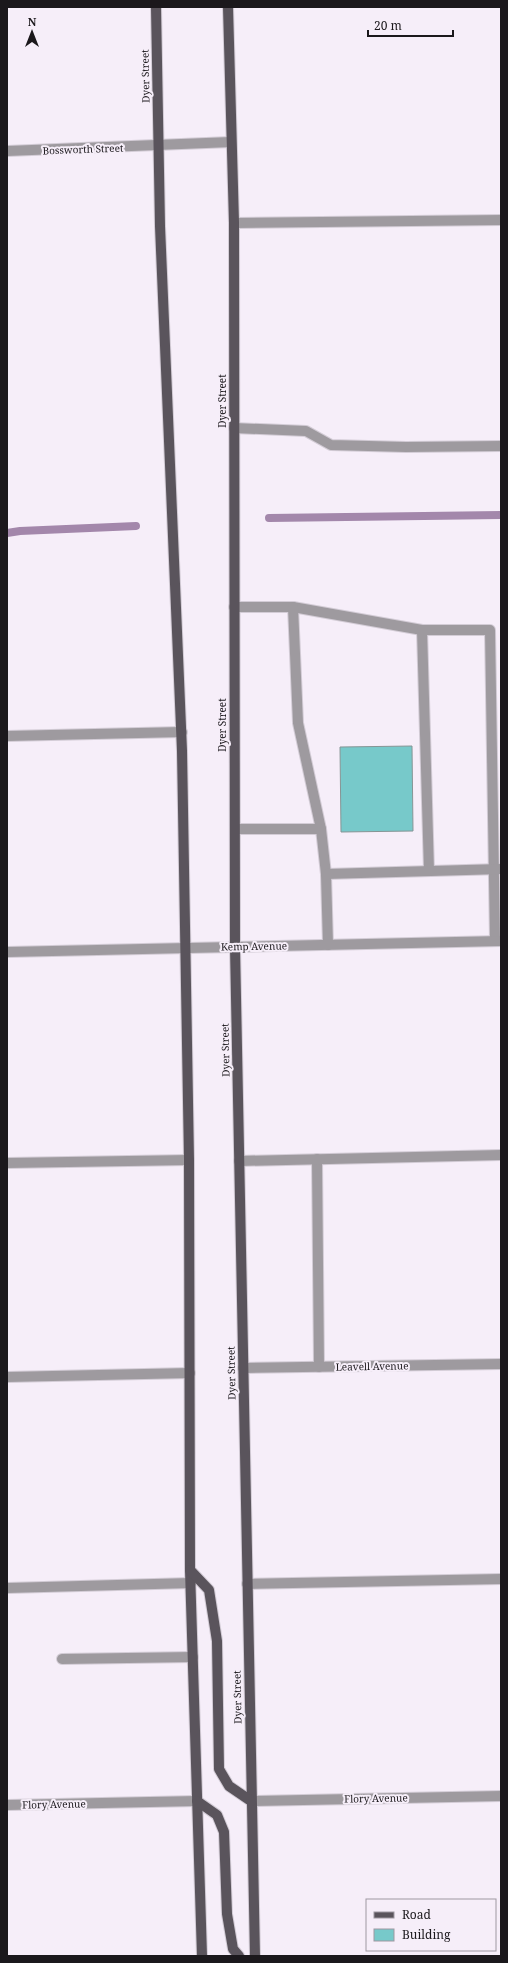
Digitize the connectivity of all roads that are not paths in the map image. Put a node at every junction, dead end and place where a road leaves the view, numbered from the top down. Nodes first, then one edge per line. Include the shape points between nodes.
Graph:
1 (156, 7) edge
2 (228, 7) edge
3 (231, 142) junction
4 (158, 145) junction
5 (7, 151) edge
6 (501, 220) edge
7 (234, 224) junction
8 (234, 428) junction
9 (501, 446) edge
10 (234, 607) junction
11 (293, 607) junction
12 (422, 630) junction
13 (182, 732) junction
14 (7, 736) edge
15 (235, 829) junction
16 (321, 829) junction
17 (497, 869) edge
18 (429, 871) junction
19 (326, 874) junction
20 (498, 941) edge
21 (328, 945) junction
22 (235, 947) junction
23 (186, 948) junction
24 (7, 952) edge
25 (501, 1154) edge
26 (317, 1159) junction
27 (189, 1160) junction
28 (239, 1161) junction
29 (7, 1163) edge
30 (501, 1364) edge
31 (319, 1367) junction
32 (243, 1368) junction
33 (190, 1373) junction
34 (7, 1377) edge
35 (190, 1570) junction
36 (501, 1579) edge
37 (191, 1583) junction
38 (247, 1584) junction
39 (7, 1588) edge
40 (193, 1657) junction
41 (62, 1659) dead end
42 (501, 1796) edge
43 (197, 1801) junction
44 (251, 1801) junction
45 (7, 1805) edge
46 (202, 1956) edge
47 (239, 1956) edge
48 (255, 1956) edge

1 - 4 main road, Dyer Street
2 - 3 main road, Dyer Street
3 - 4 street
3 - 7 main road, Dyer Street
4 - 5 street, Bossworth Street
4 - 13 main road, Dyer Street
6 - 7 street
7 - 8 main road, Dyer Street
8 - 9 street via 306,431 332,445
8 - 10 main road, Dyer Street
10 - 11 street
10 - 15 main road, Dyer Street
11 - 12 street
11 - 16 street via 298,722
12 - 17 street via 490,630
12 - 18 street
13 - 14 street
13 - 23 main road, Dyer Street
15 - 16 street
15 - 22 main road, Dyer Street
16 - 19 street
17 - 18 street
17 - 20 street
18 - 19 street
19 - 21 street
20 - 21 street, Kemp Avenue
21 - 22 street, Kemp Avenue
22 - 23 street, Kemp Avenue
22 - 28 main road, Dyer Street
23 - 24 street, Kemp Avenue
23 - 27 main road, Dyer Street
25 - 26 street
26 - 28 street
26 - 31 street
27 - 29 street
27 - 33 main road, Dyer Street
28 - 32 main road, Dyer Street
30 - 31 street, Leavell Avenue
31 - 32 street, Leavell Avenue
32 - 38 main road, Dyer Street
33 - 34 street
33 - 35 main road, Dyer Street
35 - 37 main road, Dyer Street
35 - 44 main road via 209,1590 217,1649 219,1769 229,1786
36 - 38 street
37 - 39 street
37 - 40 main road, Dyer Street
38 - 44 main road, Dyer Street
40 - 41 street
40 - 43 main road, Dyer Street
42 - 44 street, Flory Avenue
43 - 45 street, Flory Avenue
43 - 46 main road, Dyer Street
43 - 47 main road via 216,1815 224,1832 227,1914 233,1948
44 - 48 main road, Dyer Street

